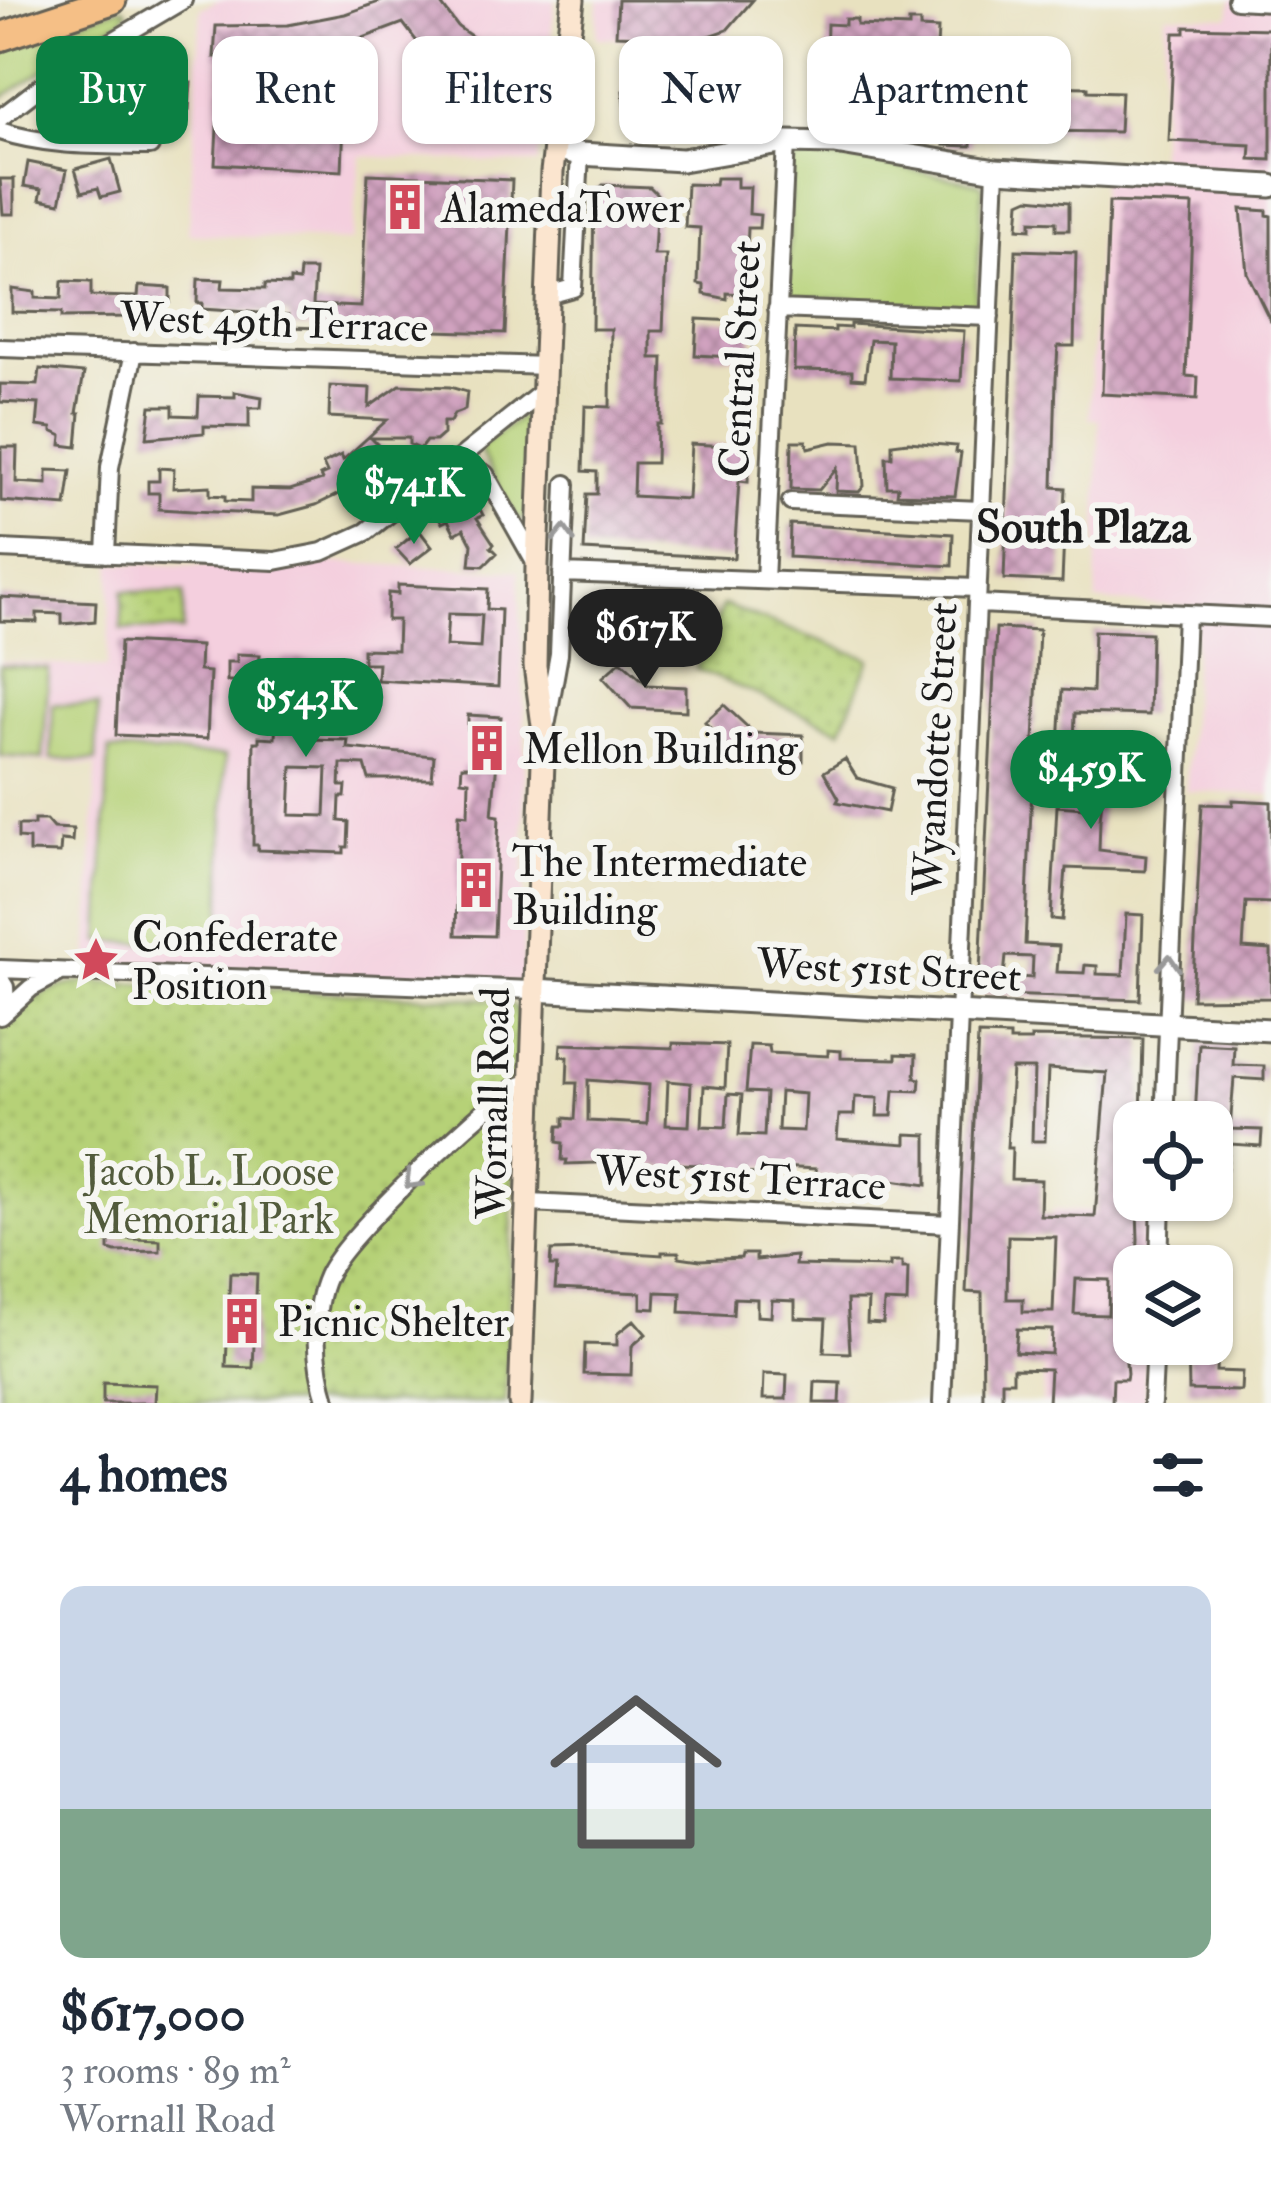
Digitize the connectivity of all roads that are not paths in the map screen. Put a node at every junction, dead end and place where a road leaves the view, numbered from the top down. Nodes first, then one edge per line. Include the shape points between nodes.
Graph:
1 (112, 0) edge
2 (183, 0) edge
3 (572, 0) edge
4 (1236, 0) edge
5 (1271, 2) edge
6 (0, 37) edge
7 (0, 118) edge
8 (0, 131) edge
9 (786, 142) junction
10 (150, 146) dead end
11 (555, 148) junction
12 (580, 154) junction
13 (997, 170) junction
14 (1271, 186) edge
15 (548, 295) junction
16 (777, 309) junction
17 (990, 317) junction
18 (0, 348) edge
19 (134, 352) junction
20 (546, 366) junction
21 (545, 390) junction
22 (456, 461) junction
23 (566, 484) dead end
24 (790, 502) dead end
25 (981, 510) junction
26 (0, 549) edge
27 (106, 554) junction
28 (536, 565) junction
29 (562, 573) junction
30 (765, 580) junction
31 (978, 596) junction
32 (1186, 614) junction
33 (1271, 618) edge
34 (544, 733) junction
35 (0, 969) edge
36 (62, 971) junction
37 (0, 979) edge
38 (533, 990) junction
39 (957, 1012) junction
40 (3, 1014) edge
41 (1168, 1024) junction
42 (1271, 1030) edge
43 (533, 1081) junction
44 (1165, 1101) edge
45 (530, 1203) junction
46 (949, 1224) junction
47 (1154, 1365) edge
48 (327, 1403) edge
49 (520, 1403) edge
50 (941, 1403) edge
51 (1152, 1403) edge

1 - 6 highway
2 - 7 street
3 - 11 main road, Wornall Road
4 - 5 street
8 - 10 street
9 - 12 street via 682,160
9 - 13 street
9 - 16 street, Central Street
11 - 12 street
11 - 15 main road, Wornall Road
12 - 15 street via 572,288
13 - 14 street
13 - 17 street, Wyandotte Street
15 - 20 main road, Wornall Road
16 - 17 street
16 - 30 street, Central Street
17 - 25 street, Wyandotte Street
18 - 19 street, West 49th Terrace
19 - 20 street, West 49th Terrace
19 - 27 street via 110,467
20 - 21 main road, Wornall Road
21 - 22 street
21 - 28 main road, Wornall Road
22 - 27 street via 385,520 322,552 275,561
22 - 28 street via 485,474
29 -> 23 street, Wornall Road
24 - 25 street
25 - 31 street, Wyandotte Street
26 - 27 street
28 - 34 main road, Wornall Road
29 - 30 street
29 - 34 street, Wornall Road via 559,654
30 - 31 street
31 - 32 street
31 - 39 street, Wyandotte Street
32 - 33 street
41 -> 32 street
34 - 38 main road, Wornall Road
35 - 36 street, West 51st Street
36 - 38 street, West 51st Street
36 - 40 street
37 - 40 street
38 - 39 street, West 51st Street
38 - 43 main road, Wornall Road
39 - 41 street, West 51st Street
39 - 46 street, Wyandotte Street
41 - 42 street, West 51st Street
41 - 44 street
43 - 45 main road, Wornall Road
43 -> 48 street via 511,1090 441,1153 333,1264 318,1324
45 - 46 street, West 51st Terrace
45 - 49 main road, Wornall Road
46 - 50 street, Wyandotte Street
47 - 51 street

